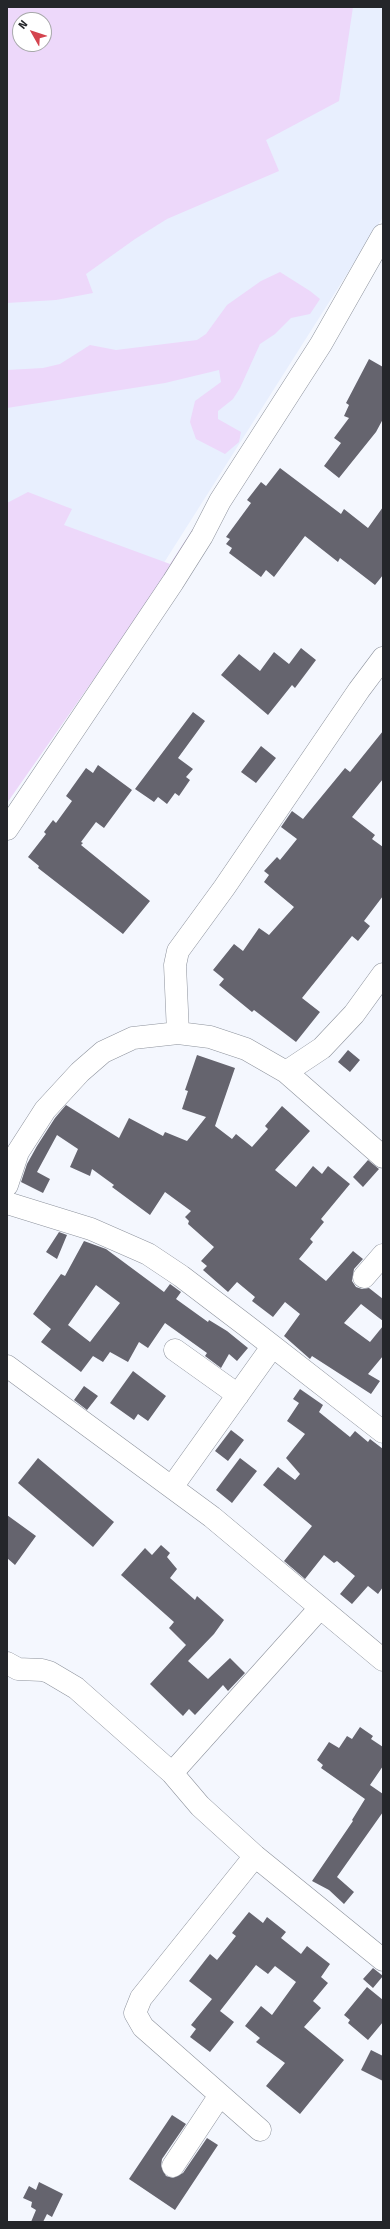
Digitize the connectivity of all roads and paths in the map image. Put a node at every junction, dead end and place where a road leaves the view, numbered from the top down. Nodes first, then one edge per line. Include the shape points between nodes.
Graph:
1 (383, 235) edge
2 (383, 658) edge
3 (7, 829) edge
4 (383, 974) edge
5 (178, 1033) junction
6 (286, 1072) junction
7 (383, 1157) edge
8 (7, 1185) edge
9 (7, 1203) edge
10 (383, 1255) edge
11 (364, 1277) dead end
12 (272, 1347) junction
13 (175, 1350) dead end
14 (7, 1366) edge
15 (238, 1395) junction
16 (383, 1432) edge
17 (172, 1487) junction
18 (320, 1608) junction
19 (383, 1660) edge
20 (7, 1663) edge
21 (172, 1772) junction
22 (255, 1856) junction
23 (383, 1960) edge
24 (220, 2095) junction
25 (260, 2130) dead end
26 (173, 2166) dead end

1 - 3 street via 321,344 220,501 173,582
2 - 5 street via 358,690 224,888 178,951 175,965
4 - 6 street via 354,1014 322,1048
5 - 6 street via 210,1037 246,1049
5 - 8 street via 133,1038 103,1052 80,1072 45,1110 25,1140 18,1152
6 - 7 street
9 - 12 street via 91,1229 148,1254 181,1276
10 - 11 street
12 - 15 street
12 - 16 street
13 - 15 street
14 - 17 street
15 - 17 street
17 - 18 street via 218,1521
18 - 19 street
18 - 21 street
20 - 21 street via 18,1669 49,1672 76,1688
21 - 22 street via 200,1806
22 - 23 street
22 - 24 street via 141,1998 135,2013 143,2027
24 - 25 street
24 - 26 street

